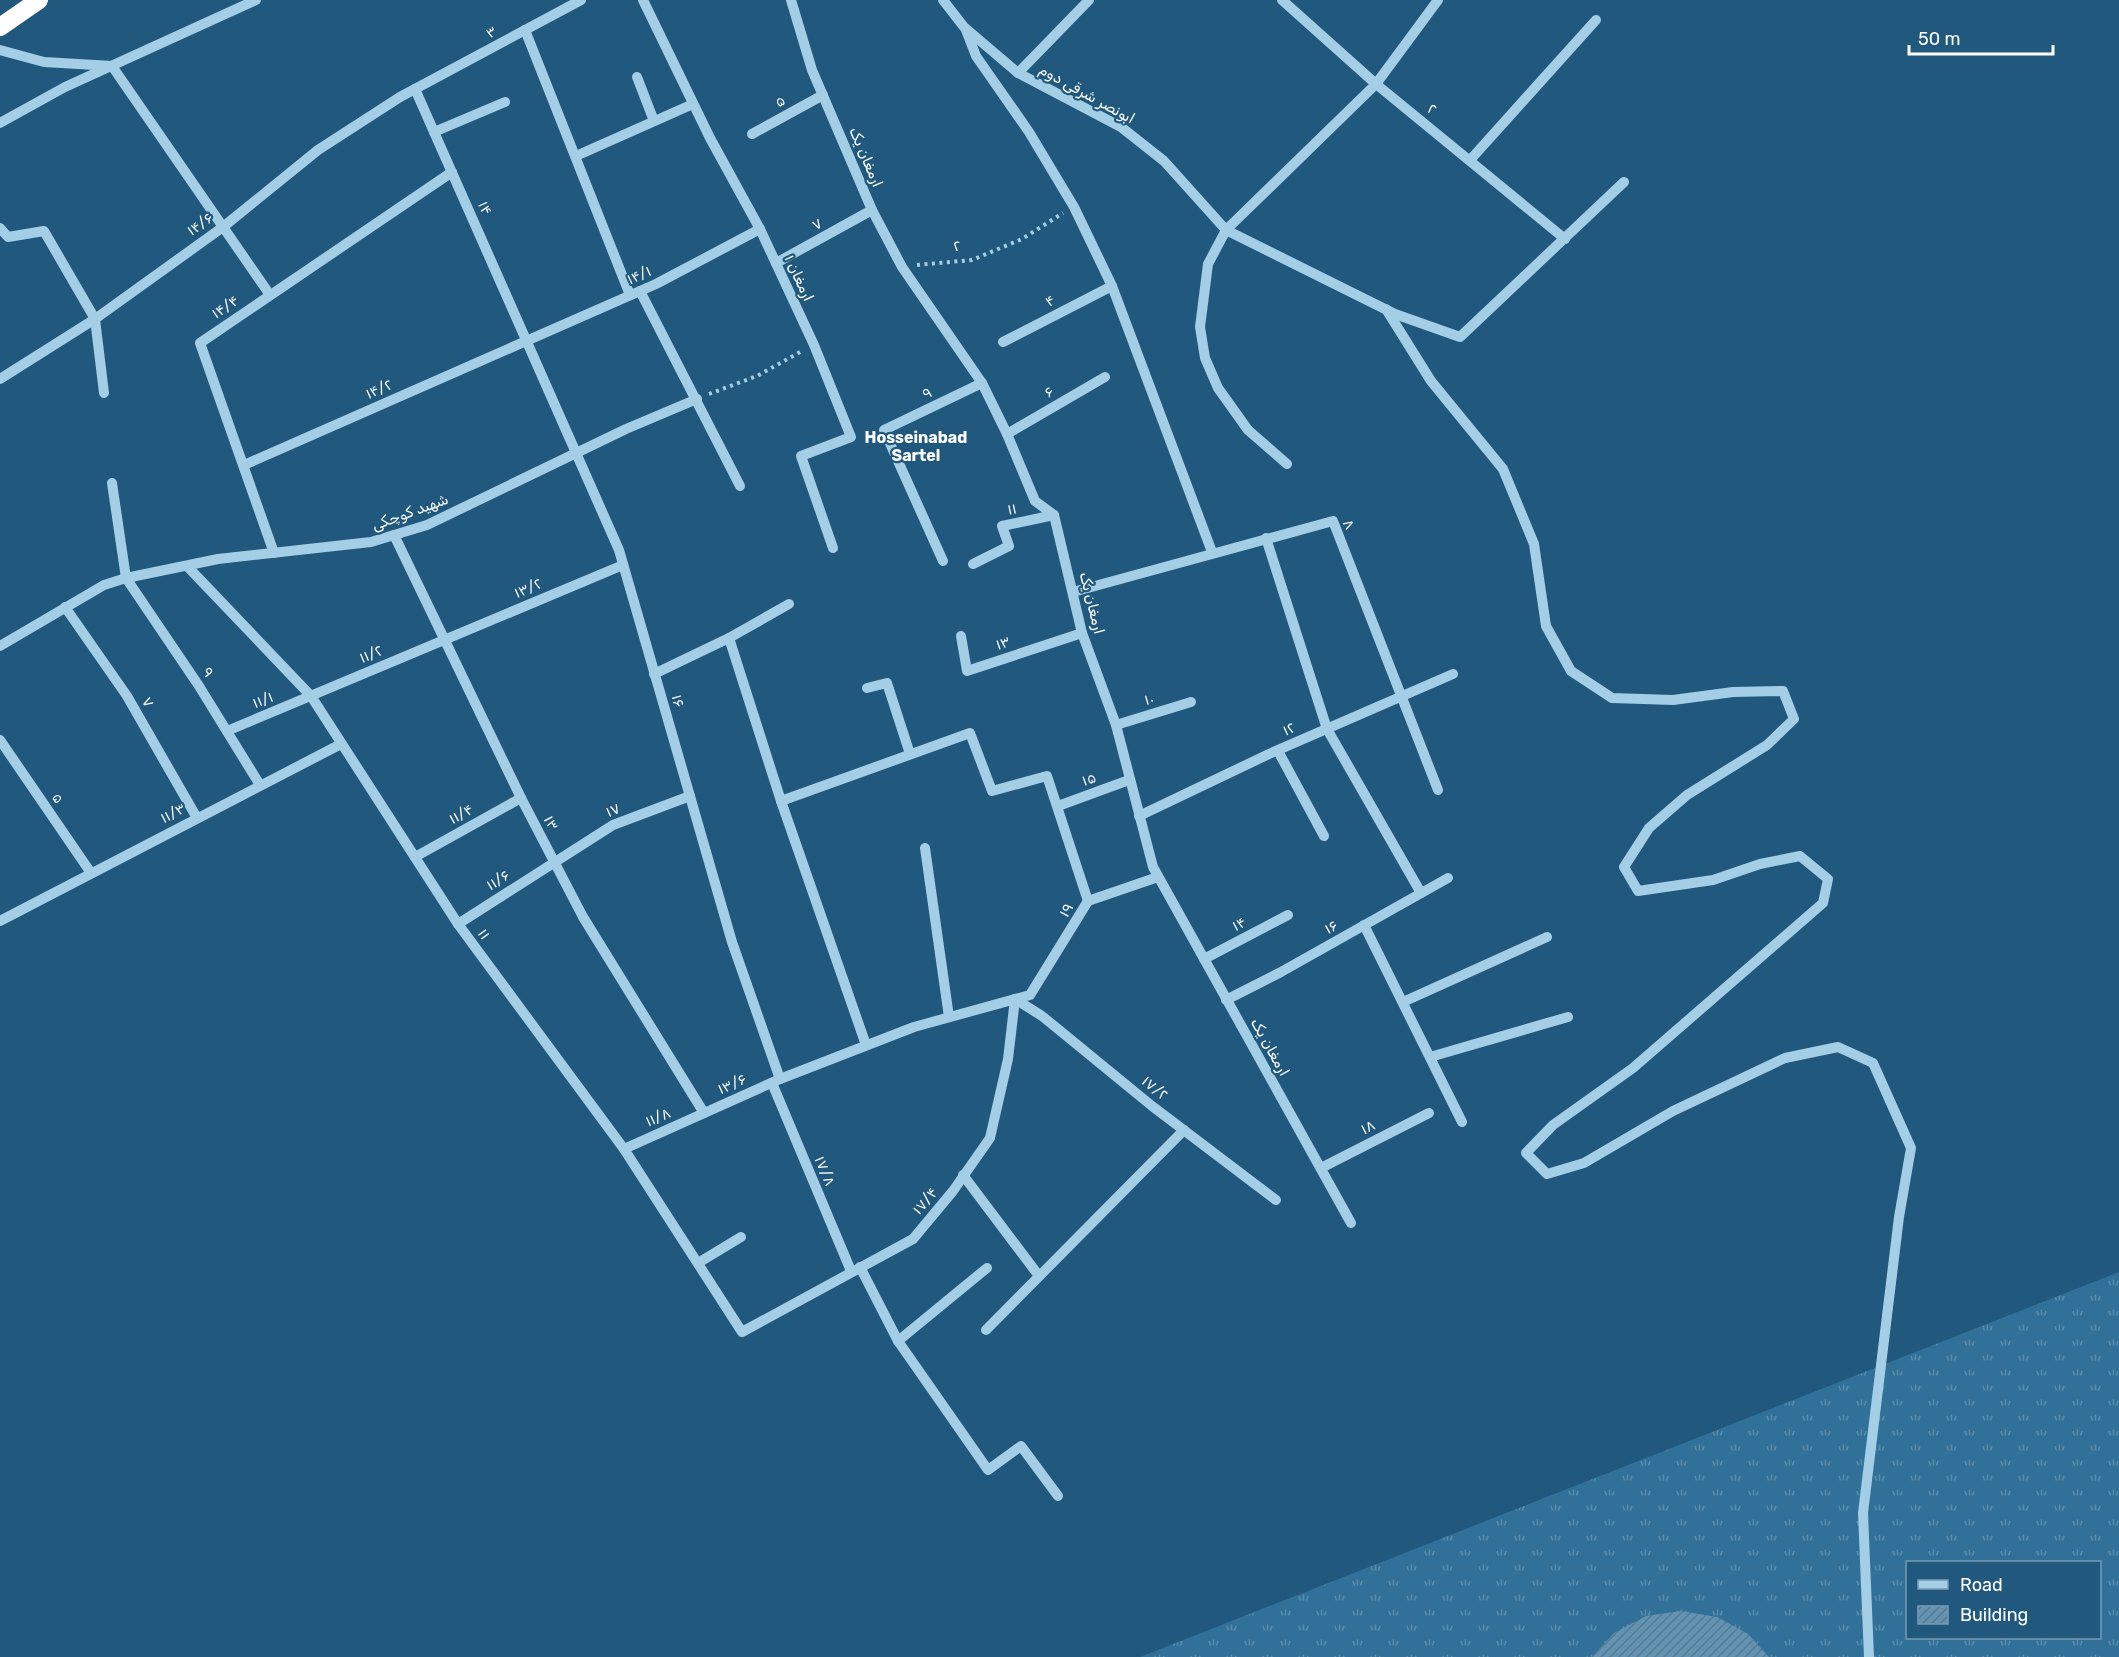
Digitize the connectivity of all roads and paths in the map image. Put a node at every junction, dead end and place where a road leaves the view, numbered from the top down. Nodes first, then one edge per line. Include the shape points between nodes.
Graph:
1 (256, 0) edge
2 (581, 0) edge
3 (644, 0) edge
4 (791, 0) edge
5 (943, 0) edge
6 (1089, 0) edge
7 (1282, 0) edge
8 (1438, 0) edge
9 (36, 1) edge
10 (1596, 20) dead end
11 (0, 27) edge
12 (964, 27) junction
13 (525, 30) junction
14 (0, 50) edge
15 (112, 66) junction
16 (1018, 73) junction
17 (637, 77) dead end
18 (1376, 84) junction
19 (415, 89) junction
20 (823, 95) junction
21 (505, 102) dead end
22 (693, 104) junction
23 (654, 121) junction
24 (0, 123) edge
25 (434, 132) junction
26 (752, 134) dead end
27 (576, 156) junction
28 (1471, 159) junction
29 (452, 172) junction
30 (1624, 182) dead end
31 (1074, 207) junction
32 (872, 210) junction
33 (223, 226) junction
34 (0, 228) edge
35 (760, 229) junction
36 (1226, 230) junction
37 (1565, 239) junction
38 (776, 263) junction
39 (902, 267) junction
40 (1112, 286) junction
41 (635, 293) junction
42 (270, 295) junction
43 (1386, 309) junction
44 (95, 319) junction
45 (527, 340) junction
46 (1003, 342) dead end
47 (814, 345) junction
48 (1105, 377) dead end
49 (0, 379) edge
50 (982, 383) junction
51 (104, 393) dead end
52 (697, 399) junction
53 (1007, 434) junction
54 (578, 454) junction
55 (1287, 464) dead end
56 (244, 465) junction
57 (112, 483) dead end
58 (740, 486) dead end
59 (1054, 515) junction
60 (394, 535) junction
61 (1266, 538) junction
62 (833, 548) dead end
63 (1212, 552) junction
64 (274, 553) junction
65 (943, 561) dead end
66 (973, 564) dead end
67 (623, 565) junction
68 (187, 566) junction
69 (126, 578) junction
70 (1073, 592) junction
71 (789, 604) dead end
72 (65, 607) junction
73 (1082, 633) junction
74 (962, 636) dead end
75 (729, 638) junction
76 (444, 639) junction
77 (1, 643) edge
78 (654, 674) junction
79 (1453, 674) dead end
80 (867, 688) dead end
81 (311, 696) junction
82 (1402, 696) junction
83 (1191, 702) dead end
84 (1116, 725) junction
85 (1327, 729) junction
86 (227, 731) junction
87 (0, 740) edge
88 (341, 744) junction
89 (1278, 751) junction
90 (910, 754) junction
91 (1129, 780) junction
92 (260, 785) junction
93 (1438, 790) dead end
94 (690, 796) junction
95 (521, 798) junction
96 (781, 801) junction
97 (1058, 806) junction
98 (1139, 816) junction
99 (197, 818) junction
100 (1324, 836) dead end
101 (925, 848) dead end
102 (415, 857) junction
103 (555, 862) junction
104 (91, 873) junction
105 (1158, 877) junction
106 (1448, 878) dead end
107 (1421, 893) junction
108 (1088, 901) junction
109 (1288, 915) dead end
110 (0, 921) edge
111 (458, 924) junction
112 (1365, 925) junction
113 (1547, 937) dead end
114 (1204, 959) junction
115 (1030, 995) joint
116 (1015, 999) junction
117 (1226, 1000) junction
118 (1403, 1002) junction
119 (949, 1017) junction
120 (1568, 1017) dead end
121 (866, 1045) junction
122 (1430, 1057) junction
123 (776, 1081) junction
124 (704, 1113) junction
125 (1429, 1113) dead end
126 (1462, 1122) dead end
127 (1184, 1130) junction
128 (624, 1149) junction
129 (1321, 1168) junction
130 (963, 1175) junction
131 (1276, 1200) dead end
132 (1351, 1223) dead end
133 (741, 1237) dead end
134 (698, 1263) junction
135 (987, 1268) dead end
136 (855, 1269) junction
137 (1039, 1276) junction
138 (986, 1330) dead end
139 (742, 1332) joint
140 (898, 1341) junction
141 (1058, 1496) dead end
142 (1869, 1657) edge

1 - 15 street
2 - 13 street, ۳
3 - 22 street, ارمغان ۱
4 - 20 street, ارمغان یک
5 - 12 street, ابونصر شرقی دوم
6 - 16 street
7 - 18 street, ۲
8 - 18 street
9 - 11 highway
10 - 28 street
12 - 16 street, ابونصر شرقی دوم
12 - 31 street via 976,56 1029,132
13 - 19 street, ۳
13 - 27 street
14 - 15 street via 44,62
15 - 24 street
15 - 33 street
16 - 36 street, ابونصر شرقی دوم via 1121,126 1164,161
17 - 23 street
18 - 28 street, ۲
18 - 36 street
19 - 25 street, ۱۴
19 - 33 street, ۱۴/۶ via 318,150
20 - 26 street, ۵
20 - 32 street, ارمغان یک
21 - 25 street
22 - 23 street
22 - 35 street, ارمغان ۱
23 - 27 street
25 - 29 street, ۱۴
27 - 41 street
28 - 37 street, ۲
29 - 42 street, ۱۴/۴
29 - 45 street, ۱۴
30 - 37 street
31 - 39 path, ۲ via 1022,239 972,260
31 - 40 street
32 - 38 street, ۷
32 - 39 street, ارمغان یک
33 - 42 street
33 - 44 street, ۱۴/۶
34 - 44 street via 8,237 44,231
35 - 38 street, ارمغان ۱
35 - 41 street, ۱۴/۱
36 - 43 street
36 - 55 street via 1208,264 1200,327 1205,358 1218,388 1248,430
37 - 43 street via 1460,337
38 - 47 street, ارمغان ۱
39 - 50 street, ارمغان یک
40 - 46 street, ۴
40 - 63 street
41 - 45 street, ۱۴/۱
41 - 52 street
42 - 56 street, ۱۴/۴ via 200,343
43 - 142 street via 1431,381 1503,469 1534,544 1546,626 1571,671 1612,698 1673,700 1733,692 1783,691 1794,719 1767,745 1687,795 1649,828 1624,867 1638,891 1713,880 1800,856 1828,879 1823,903 1633,1068 1553,1125 1526,1153 1546,1174 1584,1163 1673,1111 1785,1058 1838,1047 1873,1064 1911,1148 1863,1513
44 - 49 street, ۱۴/۶
44 - 51 street
45 - 54 street, ۱۶
45 - 56 street, ۱۴/۲
47 - 52 path via 757,376
47 - 62 street, ارمغان ۱ via 851,437 801,456
48 - 53 street, ۶
50 - 53 street, ارمغان یک
50 - 65 street, ۹ via 884,430
52 - 54 street, شهید کوچکی
52 - 58 street
53 - 59 street, ارمغان یک via 1035,501
54 - 60 street, شهید کوچکی via 427,525
54 - 67 street, ۱۶
56 - 64 street, ۱۴/۴
57 - 69 street
59 - 66 street, ۱۱ via 1002,526 1009,546
59 - 70 street, ارمغان یک
60 - 64 street, شهید کوچکی via 371,542
60 - 76 street, ۱۳
61 - 63 street, ۸
61 - 82 street, ۸ via 1333,521
61 - 85 street
63 - 70 street, ۸
64 - 68 street, شهید کوچکی
67 - 76 street, ۱۳/۲
67 - 78 street, ۱۶
68 - 69 street, شهید کوچکی
68 - 81 street, ۱۱
69 - 72 street, شهید کوچکی via 104,585
69 - 86 street, ۹
70 - 73 street, ارمغان یک
71 - 75 street
72 - 77 street, شهید کوچکی
72 - 99 street, ۷ via 127,696
73 - 74 street, ۱۳ via 967,671
73 - 84 street, ارمغان یک
75 - 78 street
75 - 96 street
76 - 81 street, ۱۱/۲
76 - 95 street, ۱۳
78 - 94 street, ۱۶
79 - 82 street, ۱۲
80 - 90 street via 887,682
81 - 86 street, ۱۱/۱
81 - 88 street, ۱۱
82 - 85 street, ۱۲
82 - 93 street, ۸
83 - 84 street, ۱۰
84 - 91 street, ارمغان یک
85 - 89 street, ۱۲
85 - 107 street
86 - 92 street, ۹
87 - 104 street, ۵
88 - 92 street, ۱۱/۳
88 - 102 street, ۱۱
89 - 98 street, ۱۲
89 - 100 street
90 - 96 street
90 - 97 street via 970,733 992,790 1047,776
91 - 97 street, ۱۵
91 - 98 street, ارمغان یک
92 - 99 street, ۱۱/۳
94 - 103 street, ۱۷ via 613,825
94 - 123 street, ۱۶
95 - 102 street, ۱۱/۴
95 - 103 street, ۱۳
96 - 121 street
97 - 108 street
98 - 105 street, ارمغان یک
99 - 104 street, ۱۱/۳
101 - 119 street
102 - 111 street, ۱۱
103 - 111 street, ۱۱/۶
103 - 124 street, ۱۳ via 583,917
104 - 110 street, ۱۱/۳
105 - 108 street, ۱۹
105 - 114 street, ارمغان یک
106 - 107 street, ۱۶
107 - 112 street, ۱۶
108 - 115 street, ۱۹
109 - 114 street, ۱۴
111 - 128 street, ۱۱
112 - 117 street, ۱۶
112 - 118 street
113 - 118 street
114 - 117 street, ارمغان یک
115 - 116 street, ۱۳/۶
116 - 119 street, ۱۳/۶
116 - 127 street, ۱۷/۲ via 1042,1016
116 - 130 street, ۱۷/۴ via 1008,1059 990,1138
117 - 129 street, ارمغان یک
118 - 122 street
119 - 121 street, ۱۳/۶
120 - 122 street
121 - 123 street, ۱۳/۶
122 - 126 street
123 - 124 street, ۱۳/۶
123 - 136 street, ۱۷/۸
124 - 128 street, ۱۱/۸
125 - 129 street, ۱۸
127 - 131 street, ۱۷/۲
127 - 137 street
128 - 134 street, ۱۱
129 - 132 street, ارمغان یک
130 - 136 street, ۱۷/۴ via 913,1239
130 - 137 street
133 - 134 street
134 - 139 street, ۱۱
135 - 140 street
136 - 139 street, ۱۷/۴
136 - 140 street, ۱۷/۸
137 - 138 street
140 - 141 street, ۱۷/۸ via 988,1470 1021,1446

